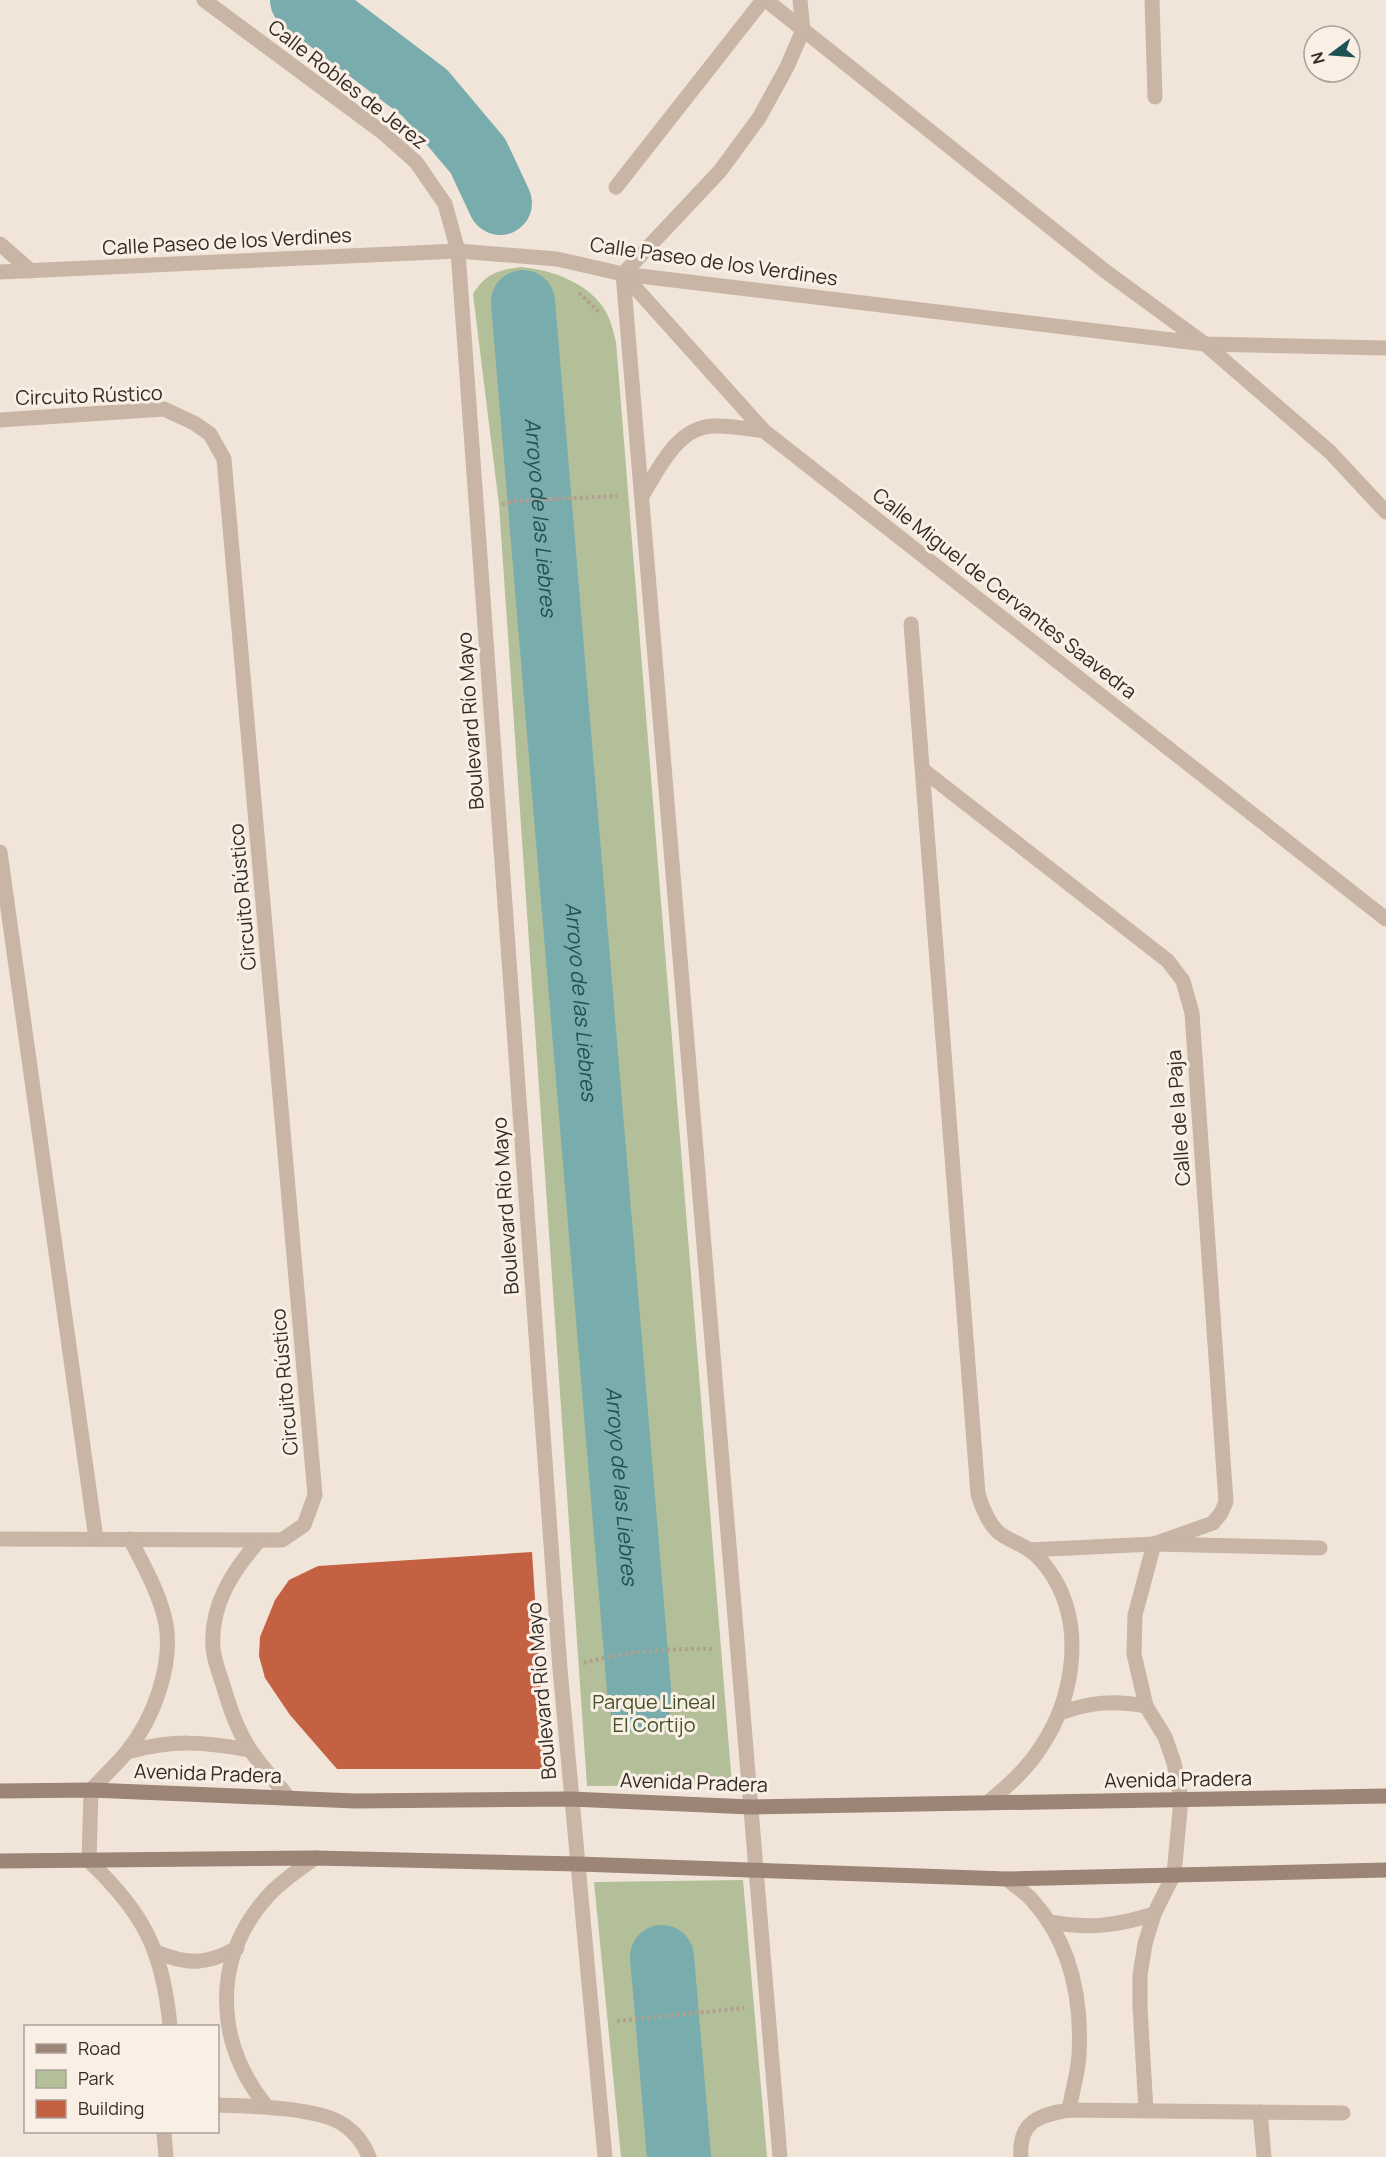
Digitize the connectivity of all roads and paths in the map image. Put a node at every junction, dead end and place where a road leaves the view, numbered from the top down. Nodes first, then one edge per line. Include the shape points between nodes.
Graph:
1 (204, 0) edge
2 (764, 0) edge
3 (800, 0) edge
4 (1152, 0) edge
5 (803, 30) junction
6 (1155, 97) dead end
7 (616, 187) dead end
8 (0, 244) edge
9 (458, 251) junction
10 (32, 271) junction
11 (0, 272) edge
12 (623, 274) junction
13 (574, 289) dead end
14 (603, 320) dead end
15 (1205, 344) junction
16 (1386, 348) edge
17 (0, 420) edge
18 (764, 431) junction
19 (604, 496) dead end
20 (642, 496) junction
21 (499, 505) dead end
22 (1386, 512) edge
23 (910, 624) dead end
24 (923, 770) junction
25 (0, 852) edge
26 (1386, 919) edge
27 (0, 1539) edge
28 (96, 1539) junction
29 (130, 1539) junction
30 (259, 1541) junction
31 (1155, 1544) junction
32 (1320, 1548) dead end
33 (1029, 1550) junction
34 (696, 1649) dead end
35 (602, 1657) dead end
36 (1146, 1706) junction
37 (1059, 1713) junction
38 (250, 1749) junction
39 (127, 1752) junction
40 (91, 1790) junction
41 (0, 1791) edge
42 (1386, 1796) edge
43 (288, 1797) junction
44 (571, 1799) junction
45 (1181, 1800) junction
46 (987, 1803) junction
47 (750, 1807) junction
48 (315, 1858) junction
49 (0, 1861) edge
50 (89, 1861) junction
51 (578, 1864) junction
52 (755, 1869) junction
53 (1386, 1870) edge
54 (1174, 1874) junction
55 (1007, 1879) junction
56 (1154, 1914) junction
57 (1050, 1922) junction
58 (237, 1948) junction
59 (156, 1952) junction
60 (732, 2009) dead end
61 (627, 2020) dead end
62 (170, 2025) edge
63 (219, 2106) edge
64 (266, 2106) junction
65 (1069, 2110) junction
66 (1146, 2111) junction
67 (1260, 2112) junction
68 (1343, 2113) dead end
69 (164, 2133) edge
70 (166, 2157) edge
71 (369, 2157) edge
72 (605, 2157) edge
73 (780, 2157) edge
74 (1021, 2157) edge
75 (1264, 2157) edge

1 - 9 street, Calle Robles de Jerez via 382,132 416,162 445,204
2 - 5 street
2 - 7 street
3 - 5 street
4 - 6 street
5 - 12 street via 788,67 759,118 720,171
5 - 15 street via 1105,271
8 - 10 street
9 - 10 street, Calle Paseo de los Verdines
9 - 12 street, Calle Paseo de los Verdines via 557,259
9 - 44 street, Boulevard Río Mayo
10 - 11 street, Calle Paseo de los Verdines
12 - 15 street, Calle Paseo de los Verdines
12 - 18 street, Calle Miguel de Cervantes Saavedra
12 - 20 street
13 - 14 path via 598,310
15 - 16 street, Calle Paseo de los Verdines
15 - 22 street via 1330,452
17 - 30 street, Circuito Rústico via 164,409 210,434 225,459 315,1495 304,1525 282,1540
18 - 20 street via 711,426 685,435
18 - 26 street, Calle Miguel de Cervantes Saavedra
19 - 21 path
20 - 47 street
23 - 24 street
24 - 31 street, Calle de la Paja via 1168,961 1183,981 1192,1012 1226,1502 1214,1523
24 - 33 street via 978,1494 985,1514 998,1532
25 - 28 street
27 - 28 street, Circuito Rústico
28 - 29 street, Circuito Rústico
29 - 30 street, Circuito Rústico
29 - 39 street via 157,1594 166,1624 168,1653 146,1721
30 - 38 street via 239,1563 224,1590 215,1618 213,1648 227,1700
31 - 32 street, Calle de la Paja
31 - 33 street, Calle de la Paja
31 - 36 street via 1136,1615 1134,1643
33 - 37 street via 1048,1568 1061,1590 1068,1615 1072,1641 1070,1673
34 - 35 path
36 - 37 street via 1102,1702
36 - 45 street via 1165,1737
37 - 46 street via 1041,1747 1017,1778
38 - 39 street via 187,1742 156,1744
38 - 43 street
39 - 40 street
40 - 41 street, Avenida Pradera
40 - 43 street, Avenida Pradera
40 - 50 street
42 - 45 street, Avenida Pradera
43 - 44 street, Avenida Pradera via 355,1801
44 - 47 street, Avenida Pradera
44 - 51 street, Boulevard Río Mayo
45 - 46 street, Avenida Pradera
45 - 54 street
46 - 47 street, Avenida Pradera
47 - 52 street
48 - 50 street
48 - 51 street
48 - 58 street via 268,1896 250,1920
49 - 50 street
50 - 59 street via 117,1887
51 - 52 street
51 - 72 street, Boulevard Río Mayo
52 - 55 street
52 - 73 street
53 - 54 street
54 - 55 street
54 - 56 street
55 - 57 street
56 - 57 street via 1103,1927
56 - 66 street via 1140,1975
57 - 65 street via 1071,1969 1078,2003 1079,2057
58 - 59 street via 198,1963
58 - 64 street via 225,2005 230,2037 241,2069
59 - 62 street via 166,1988
60 - 61 path
63 - 64 street
64 - 71 street via 330,2117 354,2133
65 - 66 street
65 - 74 street via 1042,2115 1029,2126 1020,2145
66 - 67 street
67 - 68 street
67 - 75 street
69 - 70 street

